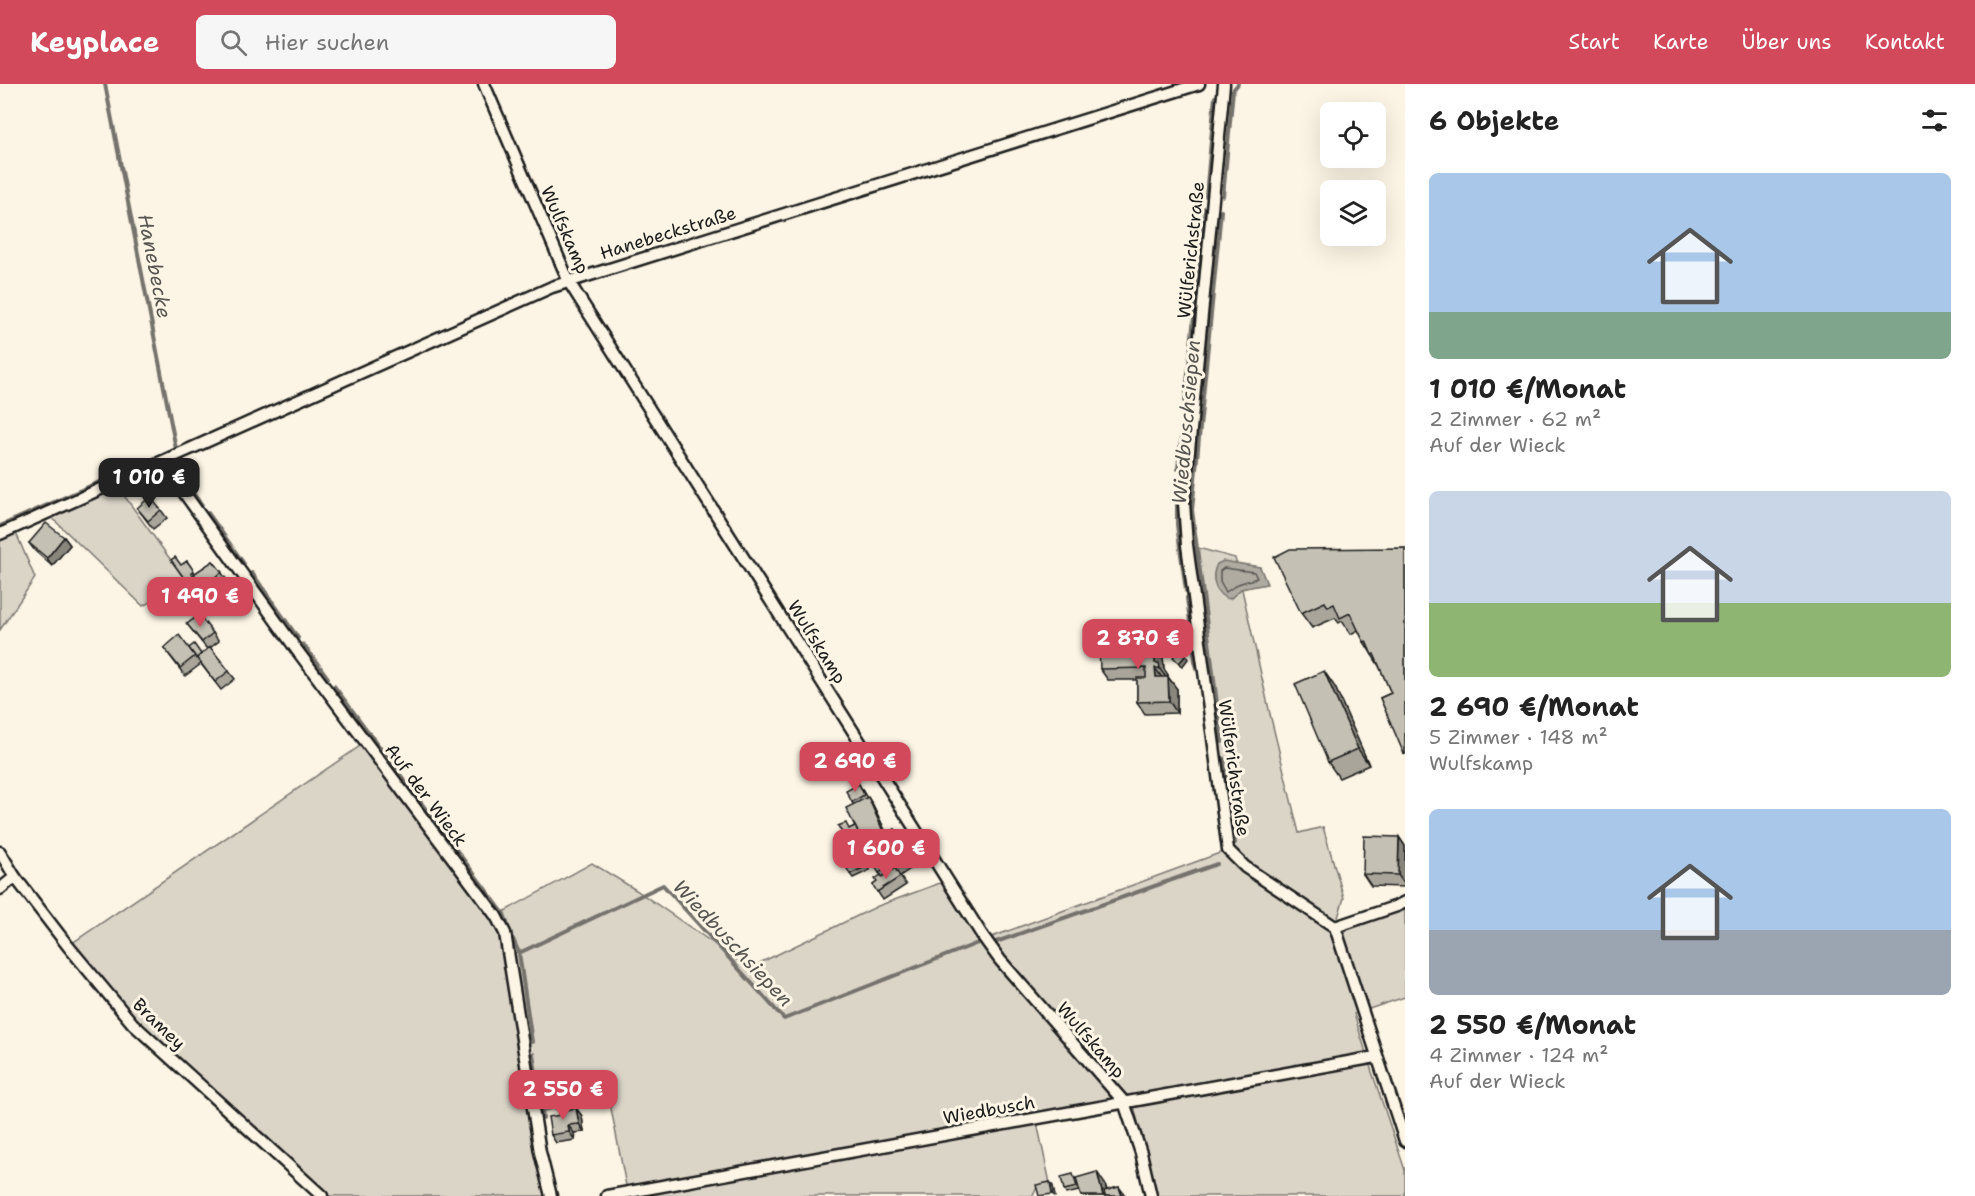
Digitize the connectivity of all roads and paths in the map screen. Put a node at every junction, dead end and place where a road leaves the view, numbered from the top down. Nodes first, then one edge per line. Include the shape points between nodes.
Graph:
1 (484, 84) edge
2 (1198, 84) edge
3 (1224, 84) edge
4 (569, 282) junction
5 (162, 462) junction
6 (0, 534) edge
7 (0, 852) edge
8 (15, 877) junction
9 (0, 889) edge
10 (1405, 902) edge
11 (1335, 927) junction
12 (1376, 1057) junction
13 (1124, 1102) junction
14 (1405, 1141) edge
15 (322, 1196) edge
16 (551, 1196) edge
17 (607, 1196) edge
18 (1151, 1196) edge

1 - 4 street, Wulfskamp
2 - 4 street, Hanebeckstraße
3 - 11 street, Wülferichstraße via 1185,484 1188,557 1228,850 1245,867
4 - 5 street, Hanebeckstraße
4 - 13 street, Wulfskamp via 982,935
5 - 6 street, Hanebeckstraße
5 - 16 street, Auf der Wieck via 496,916 505,933 540,1152
7 - 8 street, Bramey
8 - 9 street
8 - 15 street, Bramey via 133,1024
10 - 11 street
11 - 12 street
12 - 13 street, Wiedbusch
12 - 14 street
13 - 17 street, Wiedbusch
13 - 18 street, Wulfskamp

